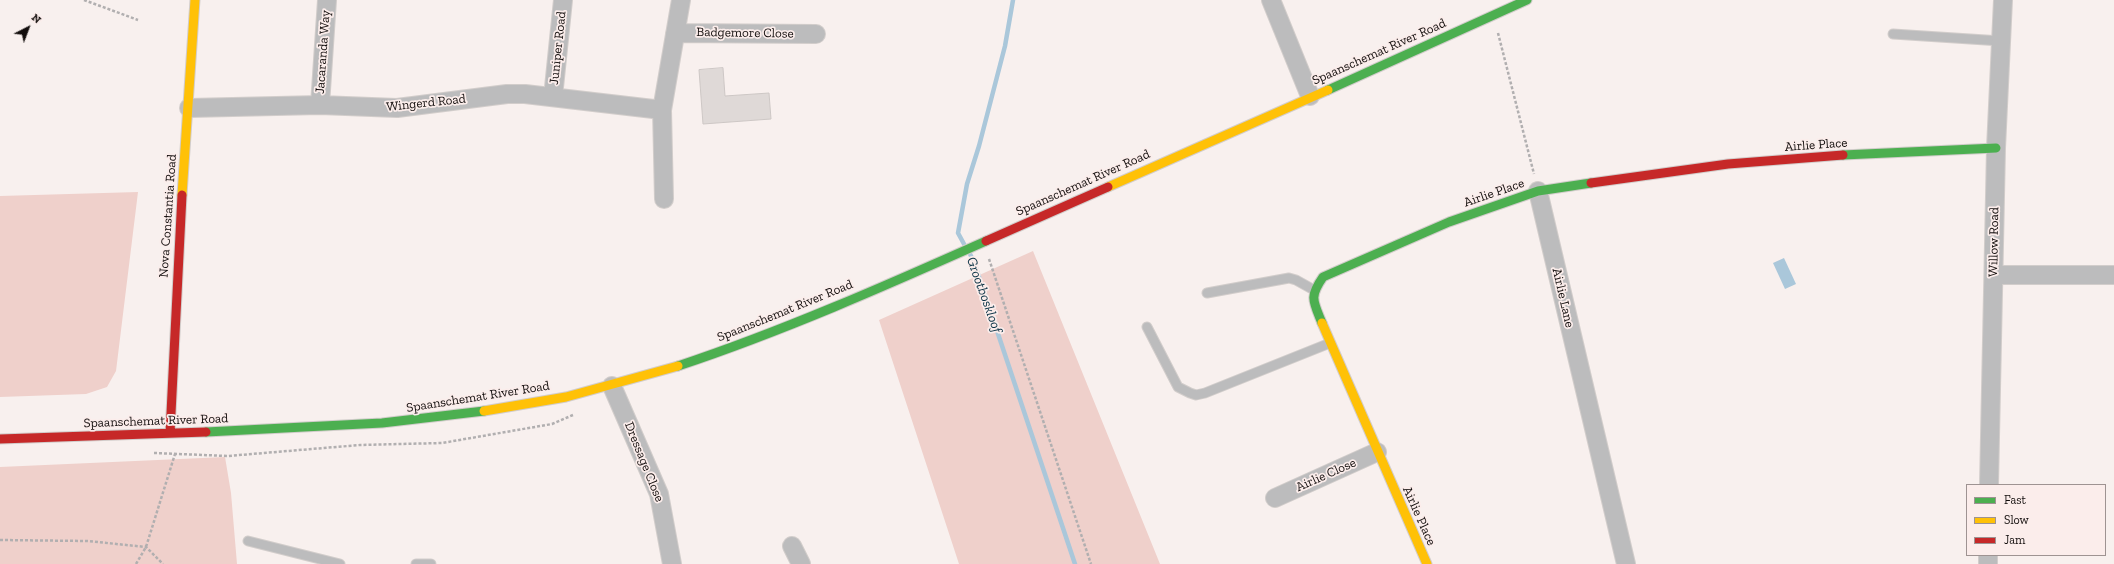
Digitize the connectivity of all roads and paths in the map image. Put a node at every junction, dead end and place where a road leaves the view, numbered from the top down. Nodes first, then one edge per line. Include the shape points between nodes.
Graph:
1 (84, 0) edge
2 (195, 0) edge
3 (327, 0) edge
4 (563, 0) edge
5 (681, 0) edge
6 (1272, 0) edge
7 (1527, 0) edge
8 (2003, 0) edge
9 (138, 20) dead end
10 (675, 33) junction
11 (1498, 33) dead end
12 (816, 34) dead end
13 (1893, 34) dead end
14 (2001, 42) junction
15 (1310, 96) junction
16 (553, 97) junction
17 (320, 105) junction
18 (189, 108) junction
19 (662, 110) junction
20 (1996, 148) junction
21 (1538, 191) junction
22 (664, 199) dead end
23 (987, 253) dead end
24 (2114, 274) edge
25 (1994, 276) junction
26 (1314, 290) junction
27 (1207, 293) dead end
28 (1147, 327) dead end
29 (1330, 343) junction
30 (612, 386) junction
31 (170, 433) junction
32 (0, 439) edge
33 (1377, 452) junction
34 (175, 454) dead end
35 (1989, 484) edge
36 (1275, 498) dead end
37 (0, 540) edge
38 (248, 542) dead end
39 (792, 546) dead end
40 (146, 547) junction
41 (136, 564) edge
42 (163, 564) edge
43 (340, 564) edge
44 (416, 564) edge
45 (431, 564) edge
46 (672, 564) edge
47 (801, 564) edge
48 (1091, 564) edge
49 (1427, 564) edge
50 (1626, 564) edge

1 - 9 path
2 - 18 main road, Nova Constantia Road
3 - 17 street, Jacaranda Way
4 - 16 street, Juniper Road
5 - 10 street
6 - 15 street
7 - 15 main road, Spaanschemat River Road
8 - 14 street, Willow Road
10 - 12 street, Badgemore Close
10 - 19 street
11 - 21 path
13 - 14 lane
14 - 20 street, Willow Road
15 - 30 main road, Spaanschemat River Road via 780,329
16 - 17 street, Wingerd Road via 507,94 397,108
16 - 19 street, Wingerd Road
17 - 18 street, Wingerd Road
18 - 31 main road, Nova Constantia Road via 175,309
19 - 22 street
20 - 21 main road, Airlie Place via 1728,164
20 - 25 street, Willow Road
21 - 26 main road, Airlie Place via 1449,222 1369,256 1323,277
21 - 50 street, Airlie Lane
23 - 48 path
24 - 25 street
25 - 35 street, Willow Road
26 - 27 lane via 1289,278
26 - 29 main road, Airlie Place via 1314,304
28 - 29 lane via 1178,387 1196,395
29 - 33 main road, Airlie Place
30 - 31 main road, Spaanschemat River Road via 538,403 390,423
30 - 46 street, Dressage Close via 659,494
31 - 32 main road, Spaanschemat River Road
33 - 36 street, Airlie Close
33 - 49 main road, Airlie Place
34 - 40 path
37 - 40 path via 87,541
38 - 43 lane
39 - 47 street
40 - 41 path
40 - 42 path
44 - 45 lane

